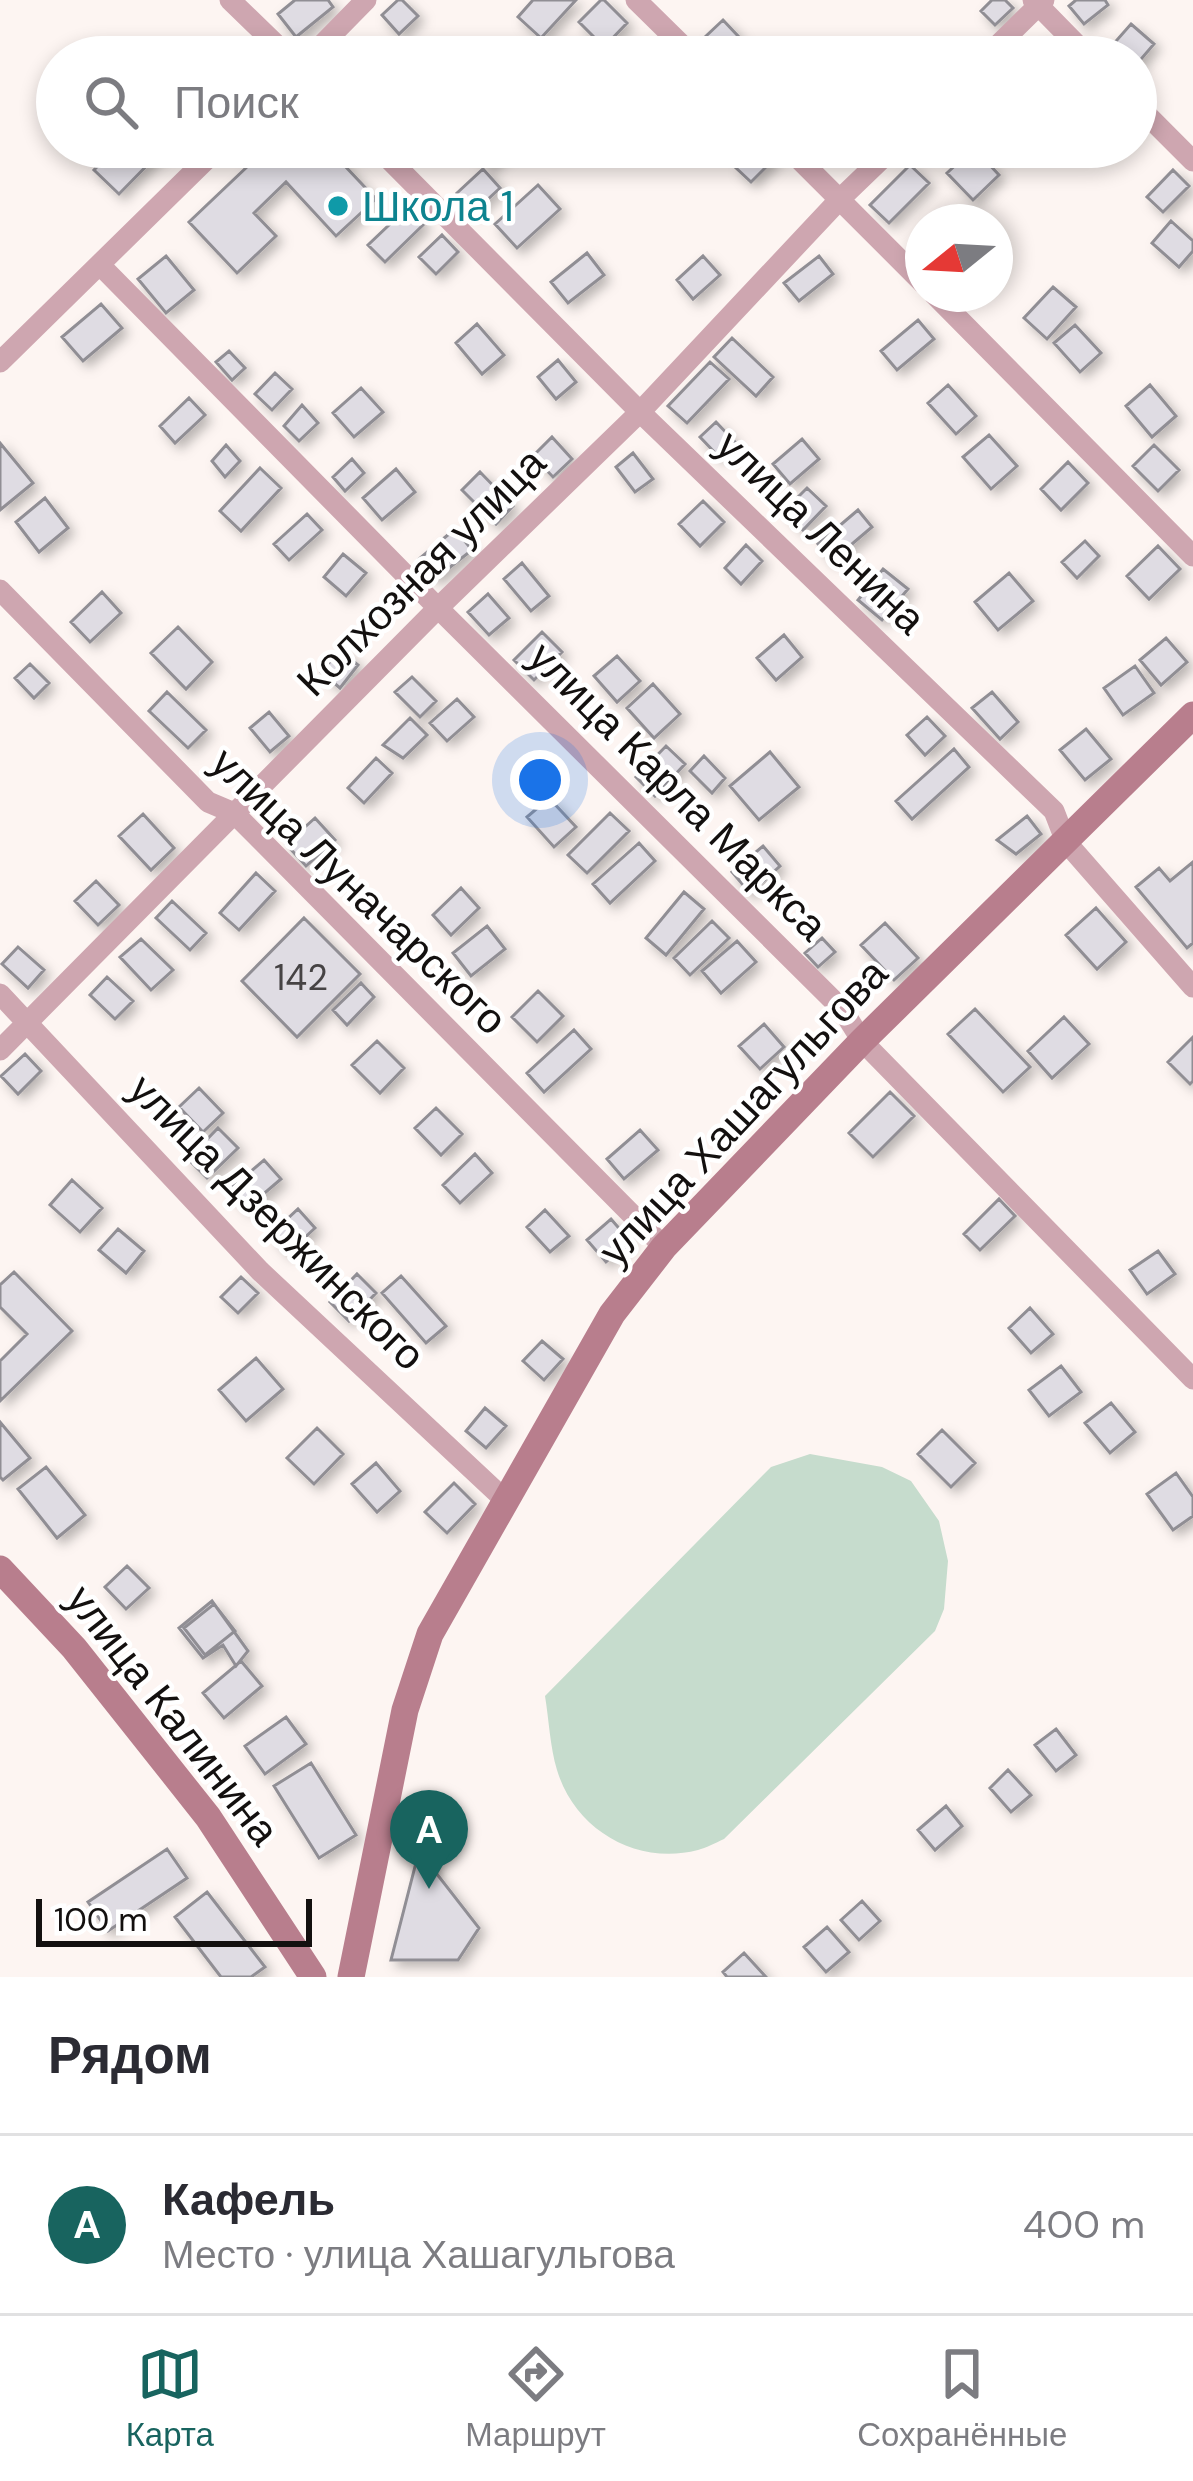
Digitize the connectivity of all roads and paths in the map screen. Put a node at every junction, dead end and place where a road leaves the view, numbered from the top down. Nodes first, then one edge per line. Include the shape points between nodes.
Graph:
1 (230, 0) edge
2 (366, 0) edge
3 (636, 0) edge
4 (1038, 2) edge
5 (268, 36) edge
6 (331, 36) edge
7 (673, 36) edge
8 (1006, 36) edge
9 (1070, 36) edge
10 (1157, 125) edge
11 (1193, 161) edge
12 (199, 168) edge
13 (398, 168) edge
14 (808, 168) edge
15 (872, 168) edge
16 (840, 199) junction
17 (100, 265) junction
18 (905, 265) edge
19 (952, 312) edge
20 (0, 362) edge
21 (640, 412) junction
22 (1193, 556) edge
23 (0, 590) edge
24 (438, 608) junction
25 (1193, 715) edge
26 (234, 813) junction
27 (1066, 842) junction
28 (1193, 987) edge
29 (0, 994) edge
30 (27, 1022) junction
31 (862, 1041) junction
32 (0, 1050) edge
33 (664, 1246) junction
34 (1193, 1379) edge
35 (504, 1499) junction
36 (0, 1569) edge
37 (313, 1977) edge
38 (351, 1977) edge

1 - 5 street
2 - 6 street
3 - 7 street
4 - 8 street
4 - 9 street
10 - 11 street
12 - 17 street
13 - 21 street, улица Ленина
14 - 16 street
15 - 16 street, Колхозная улица
16 - 18 street
16 - 21 street, Колхозная улица
17 - 20 street
17 - 24 street, улица Карла Маркса
19 - 22 street
21 - 24 street, Колхозная улица
21 - 27 street, улица Ленина via 1054,811
23 - 26 street, улица Луначарского via 208,802
24 - 26 street, Колхозная улица
24 - 31 street, улица Карла Маркса via 842,1009
25 - 27 main road, улица Хашагульгова
26 - 30 street, Колхозная улица
26 - 33 street, улица Луначарского
27 - 28 street, улица Ленина
27 - 31 main road, улица Хашагульгова
29 - 30 street, улица Дзержинского
30 - 32 street, Колхозная улица
30 - 35 street, улица Дзержинского via 260,1270
31 - 33 main road, улица Хашагульгова
31 - 34 street, улица Карла Маркса
33 - 35 main road, улица Хашагульгова via 612,1314
35 - 38 main road, улица Хашагульгова via 430,1634 405,1710
36 - 37 main road, улица Калинина via 208,1816

